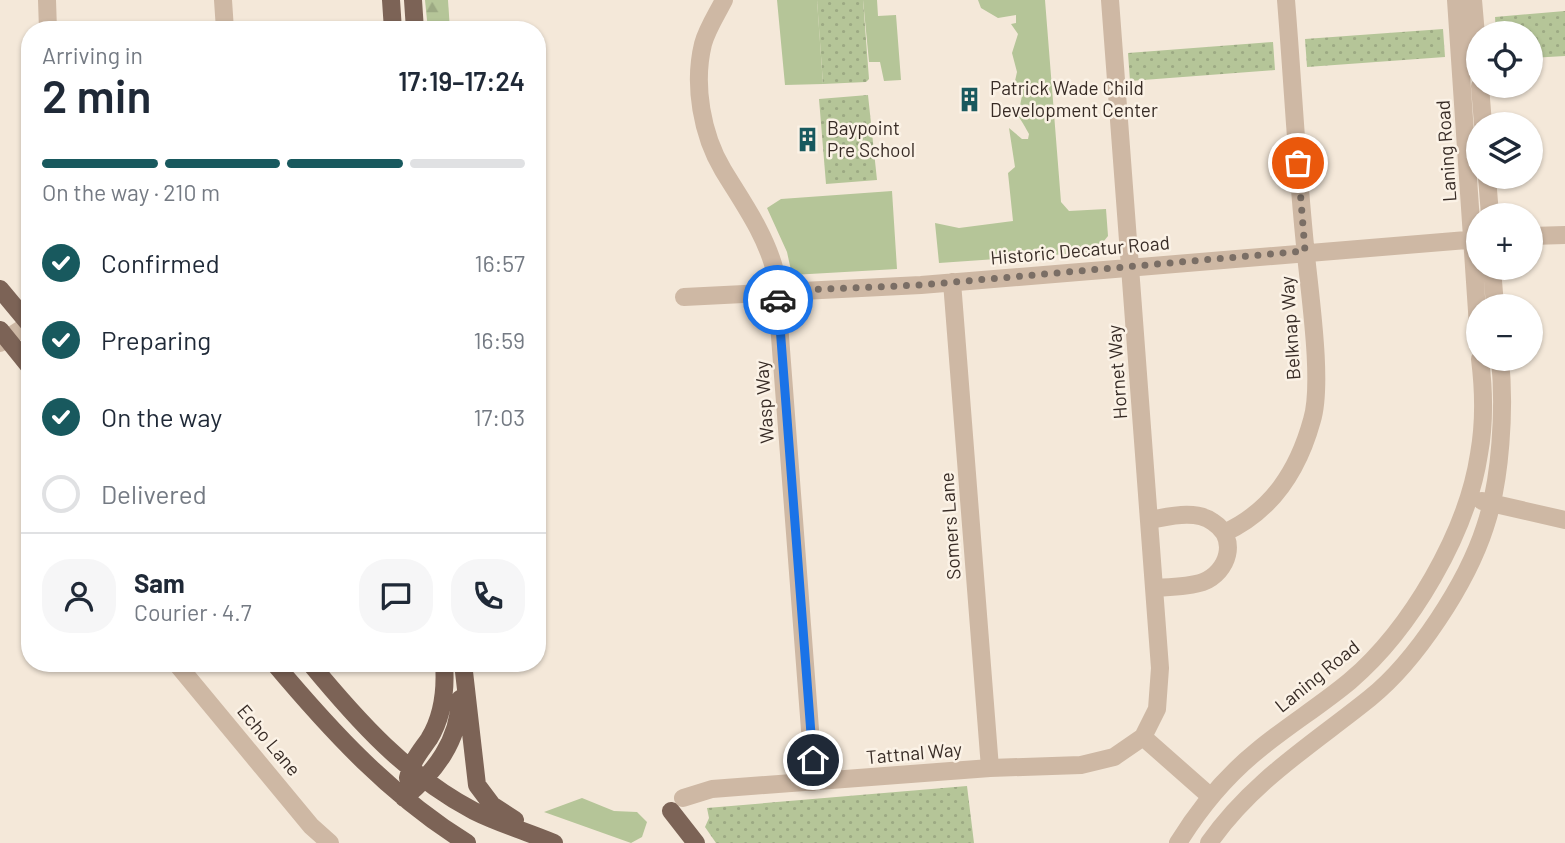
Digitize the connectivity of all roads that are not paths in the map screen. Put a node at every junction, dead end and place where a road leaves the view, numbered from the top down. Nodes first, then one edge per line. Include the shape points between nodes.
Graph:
1 (47, 0) edge
2 (223, 0) edge
3 (391, 0) edge
4 (413, 0) edge
5 (724, 0) edge
6 (1110, 0) edge
7 (1286, 0) edge
8 (1456, 0) edge
9 (1474, 0) edge
10 (48, 21) edge
11 (224, 21) edge
12 (392, 21) edge
13 (414, 21) edge
14 (1476, 21) edge
15 (1472, 203) edge
16 (1565, 235) edge
17 (1543, 236) edge
18 (1466, 240) edge
19 (1305, 251) junction
20 (1130, 268) junction
21 (952, 282) junction
22 (0, 289) edge
23 (777, 291) junction
24 (684, 297) dead end
25 (21, 314) edge
26 (21, 329) edge
27 (2, 337) edge
28 (21, 357) edge
29 (1481, 371) edge
30 (1501, 371) edge
31 (1468, 498) junction
32 (1491, 502) junction
33 (1149, 520) junction
34 (1565, 520) edge
35 (1224, 533) junction
36 (1154, 589) junction
37 (183, 672) edge
38 (282, 672) edge
39 (318, 672) edge
40 (444, 672) edge
41 (461, 672) edge
42 (462, 672) edge
43 (1143, 737) junction
44 (410, 767) junction
45 (990, 768) junction
46 (426, 780) junction
47 (814, 782) junction
48 (1211, 797) junction
49 (404, 798) junction
50 (677, 805) joint
51 (546, 839) edge
52 (330, 843) edge
53 (467, 843) edge
54 (696, 843) edge
55 (1178, 843) edge
56 (1209, 843) edge

1 - 10 street
2 - 11 street
3 - 12 main road
4 - 13 main road
5 - 23 street, Wasp Way via 703,44 699,86 705,132 770,250
6 - 20 street, Hornet Way
7 - 19 street, Belknap Way
8 - 15 street, Laning Road
9 - 14 street
16 - 17 street
18 - 19 street, Historic Decatur Road
19 - 20 street, Historic Decatur Road
19 - 35 street, Belknap Way via 1313,340 1313,418 1286,483 1268,506
20 - 21 street, Historic Decatur Road
20 - 33 street, Hornet Way
21 - 23 street, Historic Decatur Road
21 - 45 street, Somers Lane
22 - 25 main road
23 - 24 street, Historic Decatur Road
23 - 47 street, Wasp Way
26 - 27 street
27 - 28 main road
29 - 31 street, Laning Road via 1485,402
30 - 32 street via 1504,398
31 - 32 street
31 - 48 street, Laning Road via 1430,582 1380,652 1352,680 1255,752
32 - 34 street
32 - 56 street via 1479,544 1418,646 1373,696 1256,787
33 - 35 street via 1200,517 1214,522
33 - 36 street, Hornet Way
35 - 36 street via 1228,560 1219,572 1193,585
36 - 43 street, Hornet Way via 1160,668 1157,709
37 - 52 street, Echo Lane
38 - 49 main road via 347,747
39 - 44 main road via 366,728
40 - 44 main road via 437,722
41 - 46 main road via 456,727 446,752
42 - 51 main road via 477,785 492,805
43 - 45 street, Tattnal Way via 1114,757 1081,765
43 - 48 street
44 - 46 main road
44 - 49 main road
45 - 47 street, Tattnal Way
46 - 49 main road
46 - 51 main road via 474,811
47 - 50 street, Tattnal Way via 712,789
48 - 55 street, Laning Road
49 - 53 main road via 423,816
50 - 54 main road

